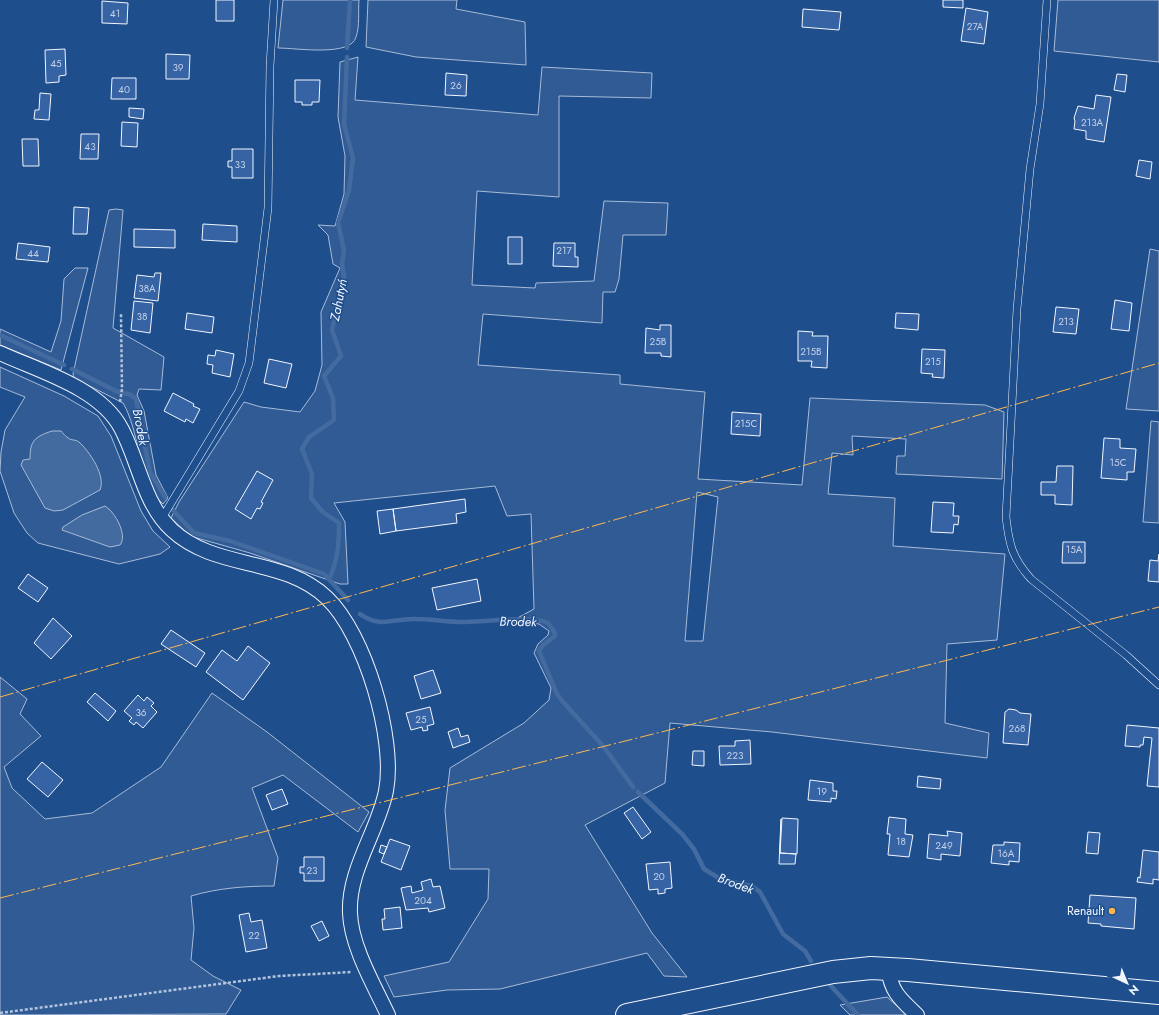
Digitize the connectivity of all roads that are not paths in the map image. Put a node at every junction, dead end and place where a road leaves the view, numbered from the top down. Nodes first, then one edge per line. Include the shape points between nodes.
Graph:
1 (274, 0) edge
2 (1047, 0) edge
3 (0, 353) edge
4 (162, 518) junction
5 (1159, 685) edge
6 (888, 968) junction
7 (1159, 993) edge
8 (388, 1015) edge
9 (627, 1015) edge
10 (917, 1015) edge

1 - 4 lane via 270,66 268,208 249,363 239,391
2 - 5 lane via 1040,104 1030,169 1017,309 1006,516 1008,537 1020,567 1031,579 1126,655
3 - 4 street via 88,392 115,418 127,439 153,504
4 - 8 street via 174,532 193,545 223,557 276,569 301,578 327,598 359,646 376,695 388,760 386,791 351,893 350,913 354,939
6 - 7 main road
6 - 9 main road via 838,971 680,1006
6 - 10 street via 889,980 897,997

